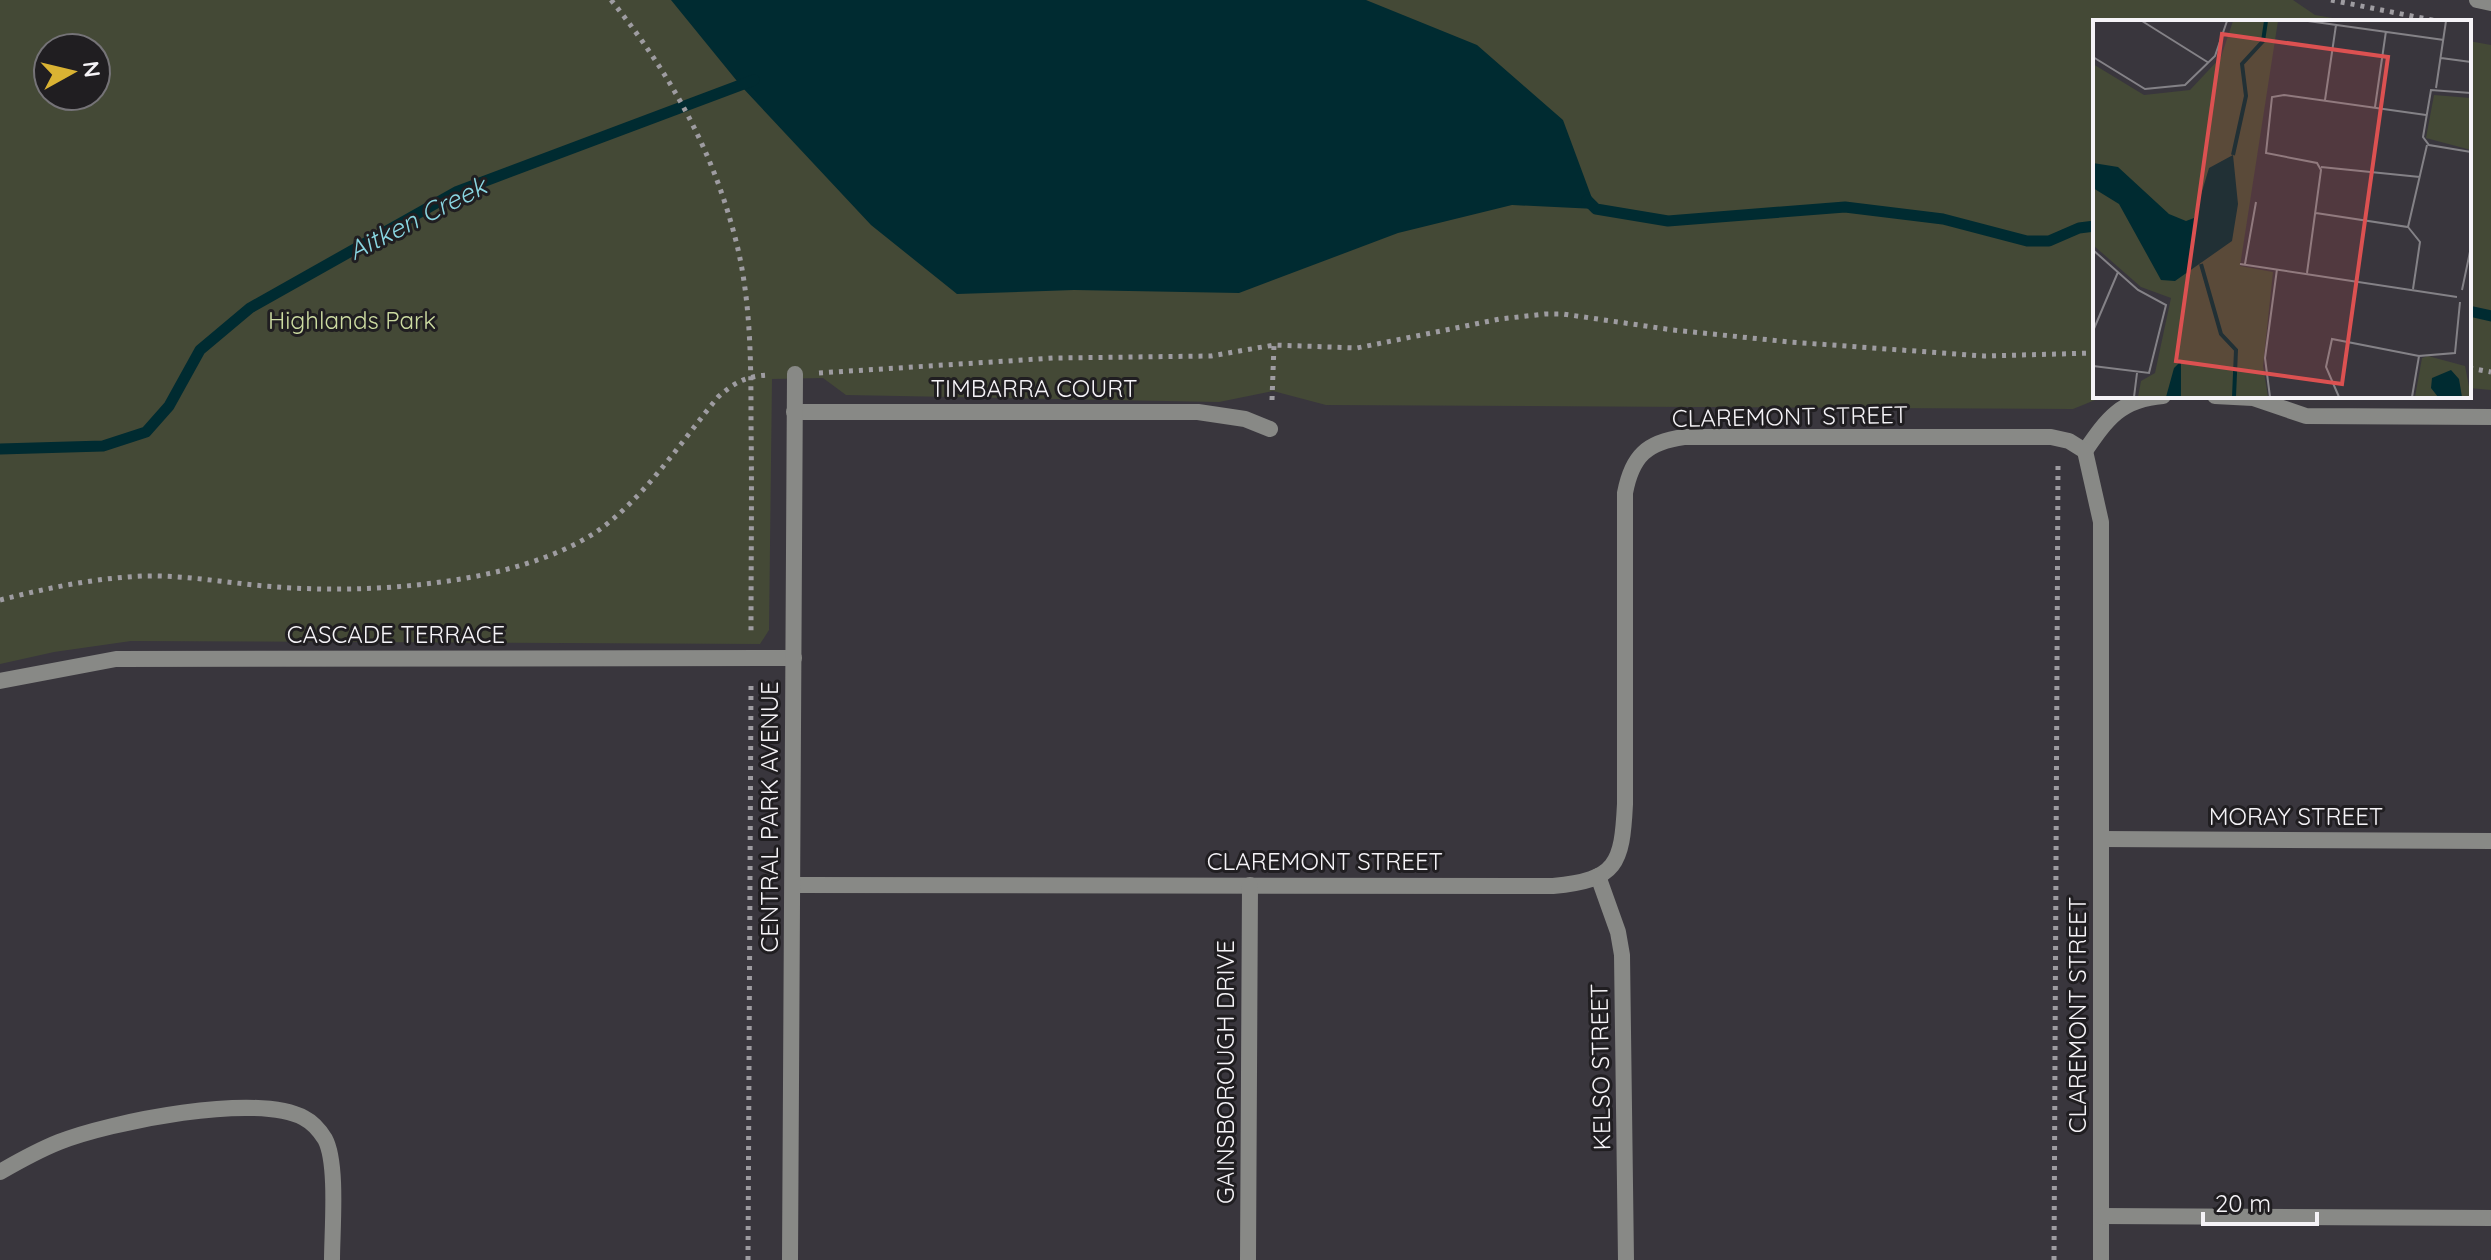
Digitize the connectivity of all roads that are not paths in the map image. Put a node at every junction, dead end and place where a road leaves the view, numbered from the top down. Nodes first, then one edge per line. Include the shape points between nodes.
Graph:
1 (2477, 0) edge
2 (2491, 3) edge
3 (795, 374) dead end
4 (2145, 398) edge
5 (2253, 398) edge
6 (794, 412) junction
7 (2491, 417) edge
8 (1270, 429) road end
9 (2085, 451) junction
10 (794, 658) junction
11 (0, 681) edge
12 (2101, 839) junction
13 (2491, 841) edge
14 (1598, 876) junction
15 (793, 885) junction
16 (1250, 885) junction
17 (0, 1172) edge
18 (2101, 1216) junction
19 (2491, 1218) edge
20 (332, 1260) edge
21 (790, 1260) edge
22 (1248, 1260) edge
23 (1626, 1260) edge
24 (2101, 1260) edge

1 - 2 street
3 - 6 street, CENTRAL PARK AVENUE
4 - 9 street via 2107,419
5 - 7 street via 2306,416
6 - 8 street, TIMBARRA COURT via 1198,412
6 - 10 street, CENTRAL PARK AVENUE
9 - 12 street, CLAREMONT STREET via 2101,522
9 - 14 street, CLAREMONT STREET via 2051,437 1684,437 1648,449 1635,461 1625,493 1622,846 1611,868
10 - 11 street, CASCADE TERRACE via 116,659
10 - 15 street, CENTRAL PARK AVENUE
12 - 13 street, MORAY STREET
12 - 18 street, CLAREMONT STREET
14 - 16 street, CLAREMONT STREET via 1553,886
14 - 23 street, KELSO STREET via 1622,955
15 - 16 street, CLAREMONT STREET
15 - 21 street, CENTRAL PARK AVENUE
16 - 22 street, GAINSBOROUGH DRIVE
17 - 20 street via 61,1141 114,1126 225,1109 289,1112 317,1129 330,1152
18 - 19 street
18 - 24 street, CLAREMONT STREET

